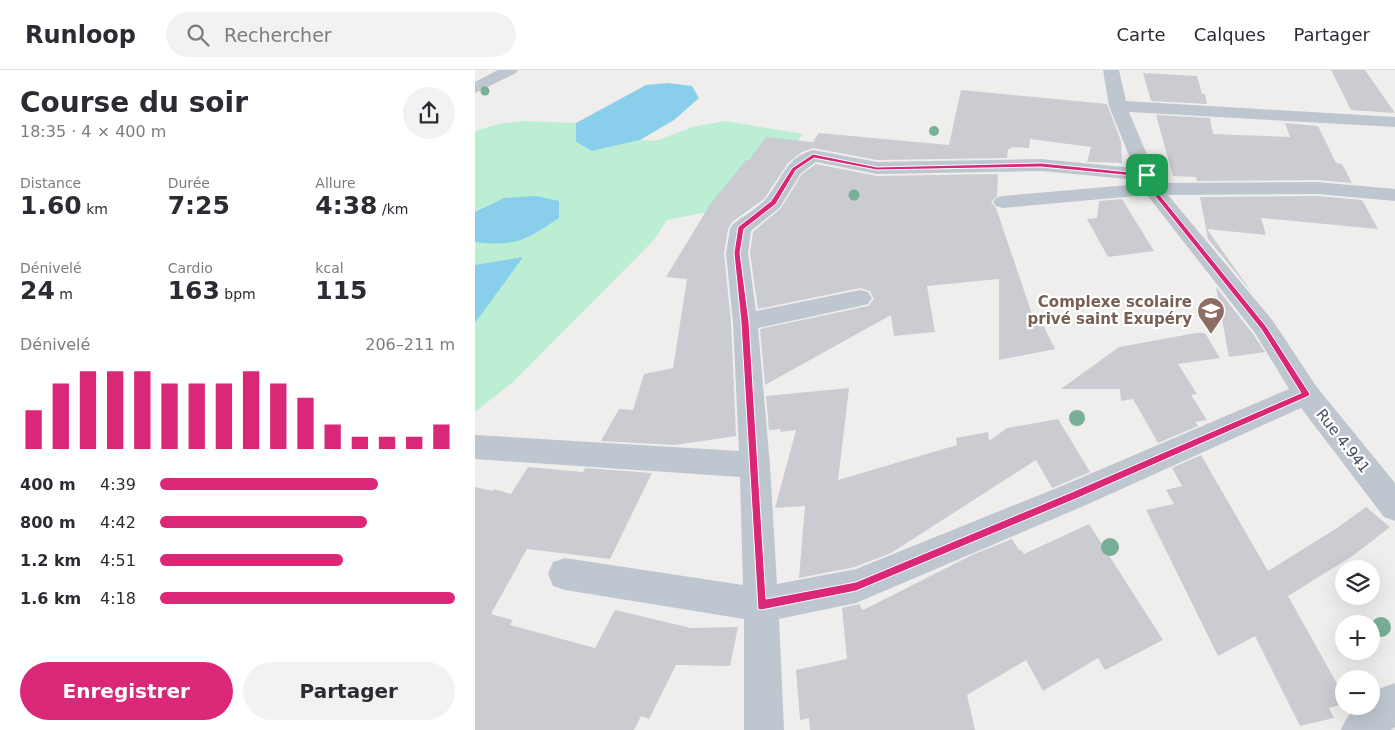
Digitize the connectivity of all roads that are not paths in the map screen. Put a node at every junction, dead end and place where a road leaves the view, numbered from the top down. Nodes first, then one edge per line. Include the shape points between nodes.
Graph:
1 (510, 70) edge
2 (1111, 70) edge
3 (475, 88) edge
4 (1118, 106) junction
5 (1395, 122) edge
6 (1149, 182) junction
7 (1395, 194) edge
8 (1003, 202) dead end
9 (860, 298) dead end
10 (745, 322) junction
11 (1306, 394) junction
12 (475, 448) edge
13 (755, 465) junction
14 (1395, 507) edge
15 (565, 574) dead end
16 (761, 605) junction
17 (1395, 702) edge
18 (764, 730) edge
19 (1361, 730) edge

1 - 3 street
2 - 4 street, Rue 4.941
4 - 5 street
4 - 6 street, Rue 4.941
6 - 7 street
6 - 8 street
6 - 10 street via 1041,165 877,168 813,156 794,169 773,203 741,229 737,253
6 - 11 street, Rue 4.941 via 1264,328
9 - 10 street
10 - 13 street
11 - 14 street, Rue 4.941
11 - 16 street via 856,586
12 - 13 street
13 - 16 street
15 - 16 street via 670,588
16 - 18 street
17 - 19 street

